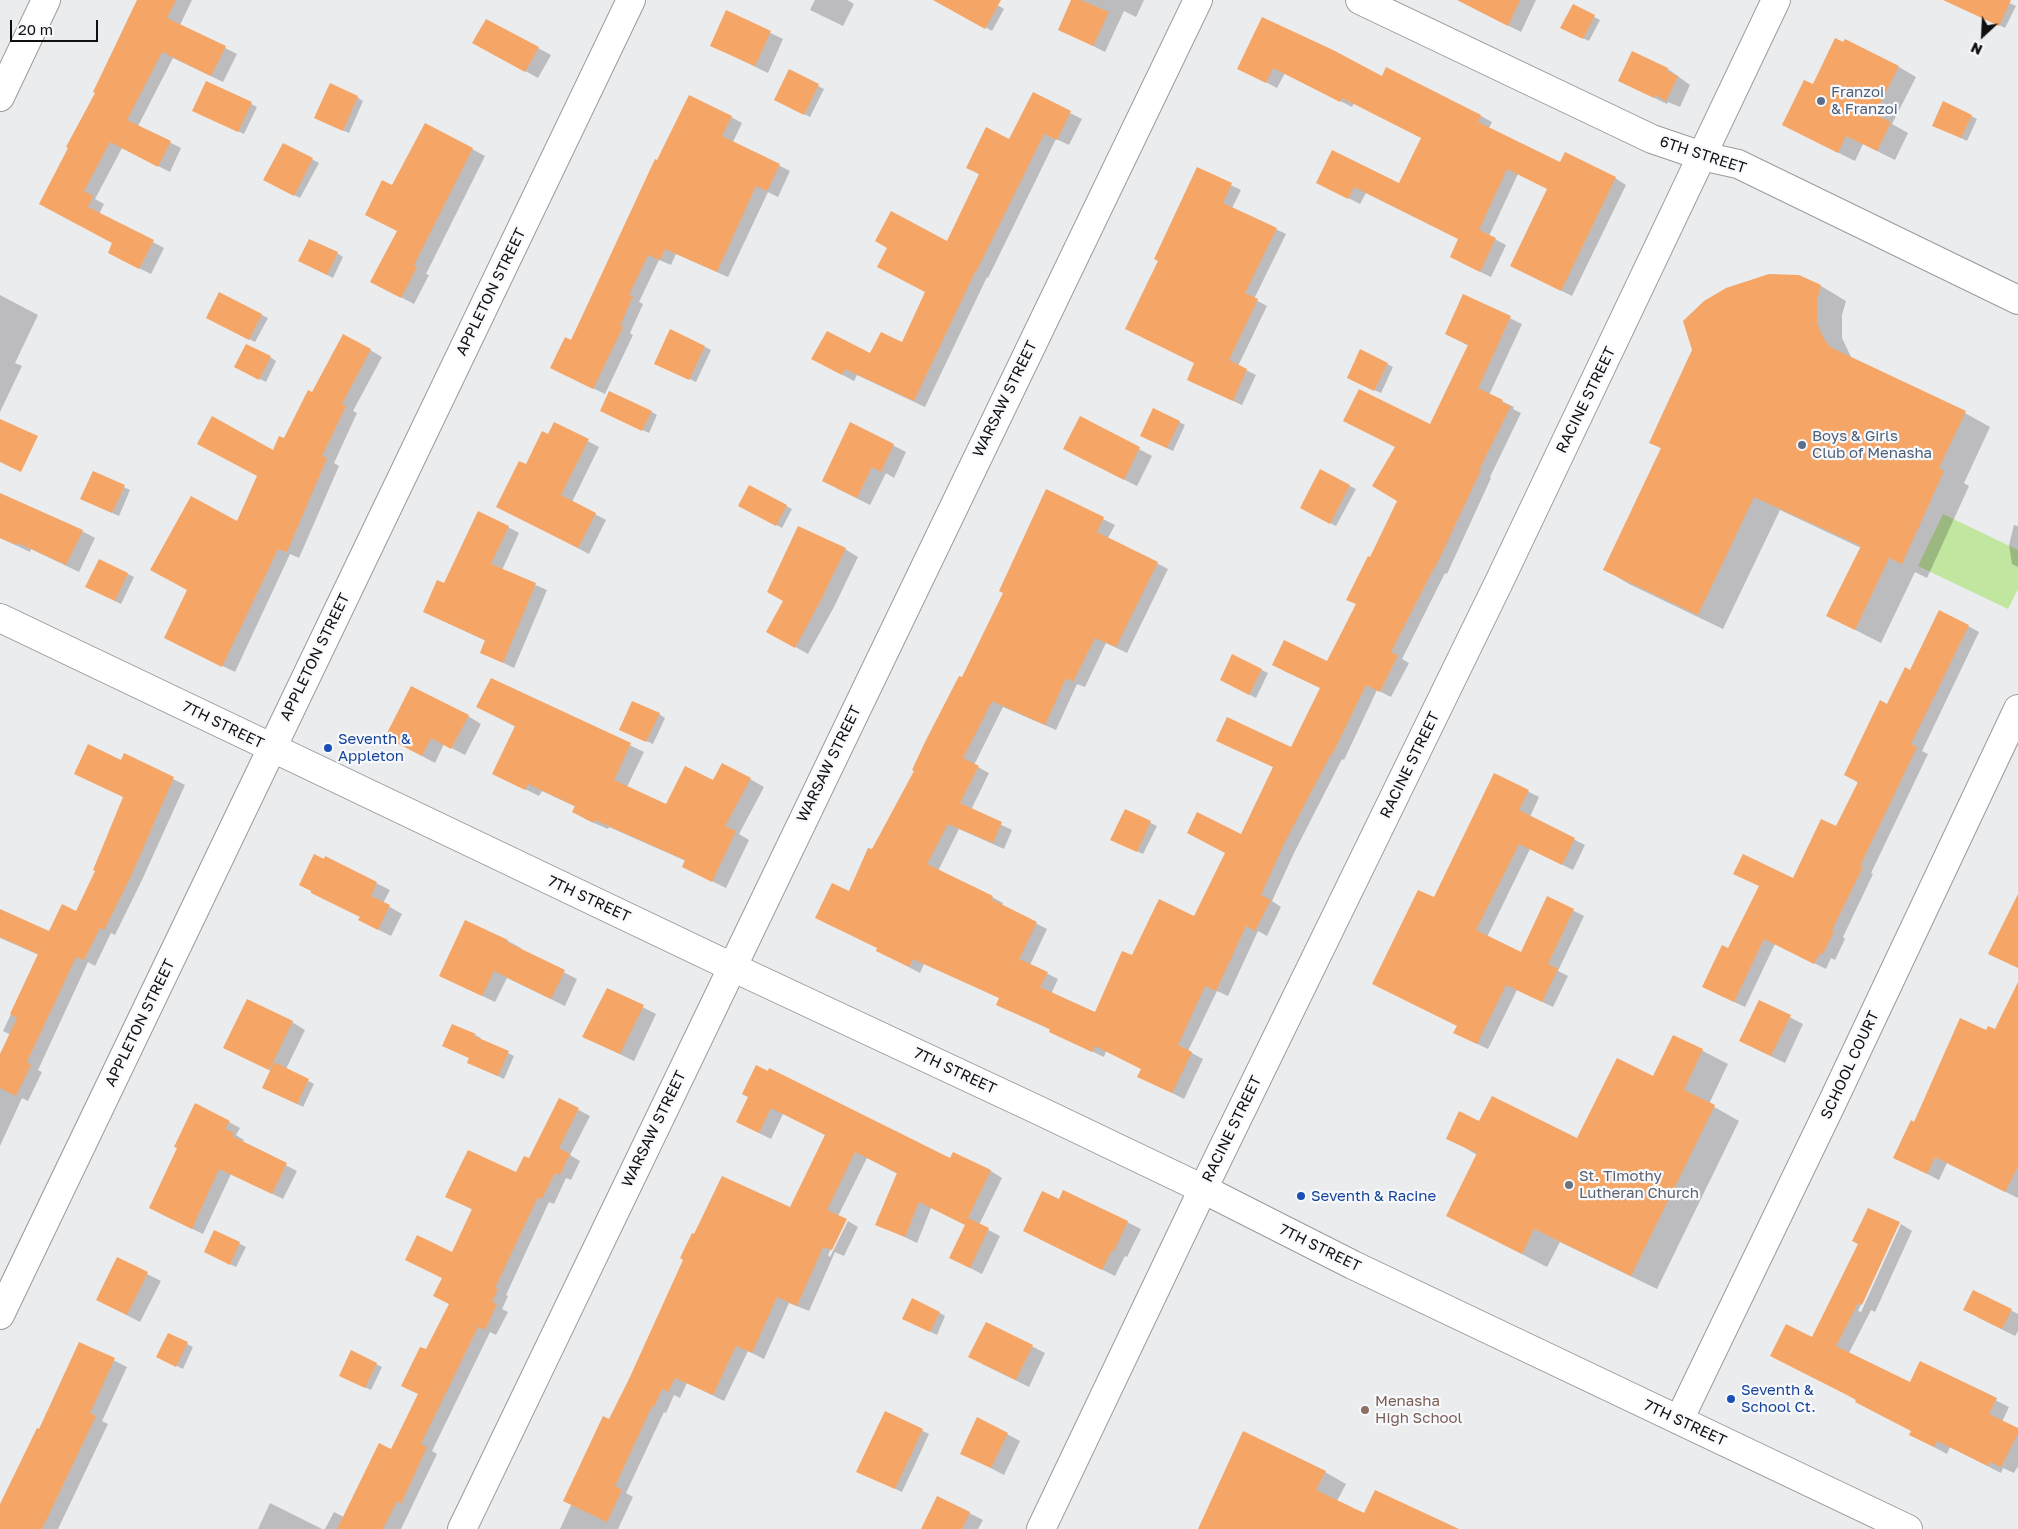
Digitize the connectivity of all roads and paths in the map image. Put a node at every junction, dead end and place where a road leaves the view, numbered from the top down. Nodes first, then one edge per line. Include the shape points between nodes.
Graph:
1 (46, 0) edge
2 (631, 0) edge
3 (1198, 0) edge
4 (1360, 0) edge
5 (1776, 0) edge
6 (0, 97) edge
7 (1702, 156) junction
8 (2018, 300) edge
9 (0, 618) edge
10 (2018, 709) edge
11 (271, 748) junction
12 (732, 967) junction
13 (1203, 1189) junction
14 (0, 1316) edge
15 (1679, 1420) junction
16 (462, 1529) edge
17 (1041, 1529) edge
18 (1908, 1529) edge

1 - 6 street
2 - 11 street, APPLETON STREET
3 - 12 street, WARSAW STREET
4 - 7 street, 6TH STREET via 1652,139
5 - 7 street, RACINE STREET
7 - 8 street, 6TH STREET via 1738,164
7 - 13 street, RACINE STREET via 1486,609
9 - 11 street, 7TH STREET
10 - 15 street, SCHOOL COURT
11 - 12 street, 7TH STREET
11 - 14 street, APPLETON STREET
12 - 13 street, 7TH STREET
12 - 16 street, WARSAW STREET
13 - 15 street, 7TH STREET via 1353,1265
13 - 17 street, RACINE STREET
15 - 18 street, 7TH STREET

